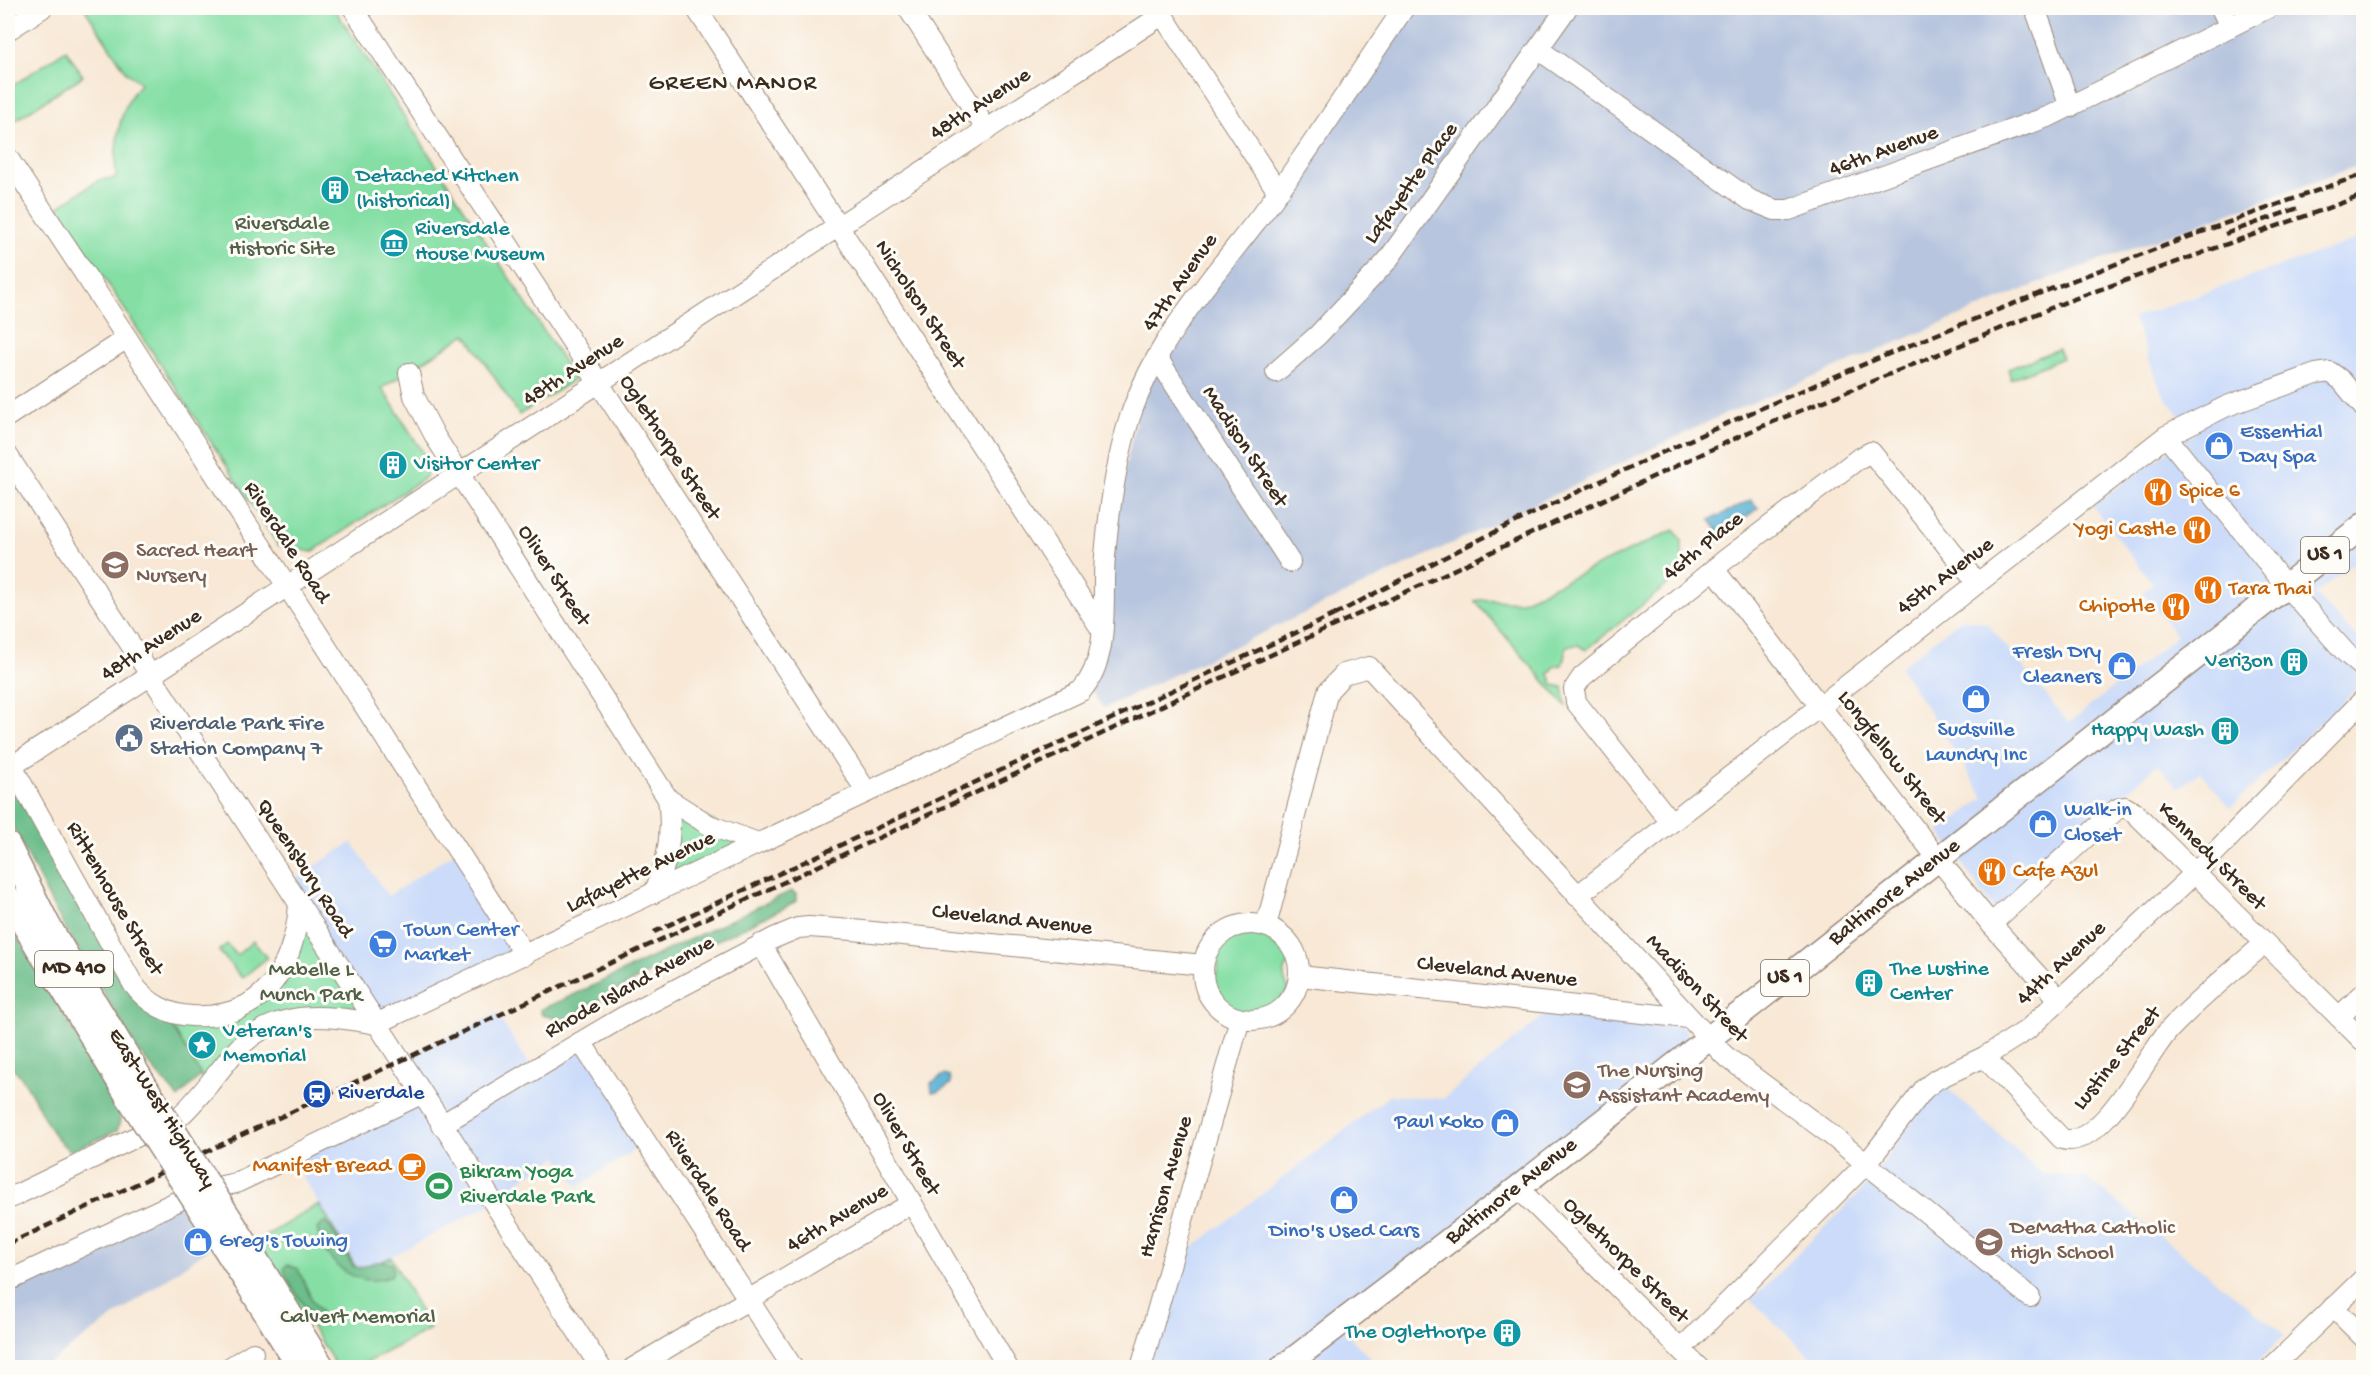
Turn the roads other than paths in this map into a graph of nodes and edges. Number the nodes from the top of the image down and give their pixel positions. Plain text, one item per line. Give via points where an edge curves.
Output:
1 (42, 8) edge
2 (354, 8) edge
3 (696, 8) edge
4 (908, 8) edge
5 (1404, 8) edge
6 (1567, 8) edge
7 (2035, 8) edge
8 (2221, 8) edge
9 (2268, 8) edge
10 (1160, 11) edge
11 (2230, 27) junction
12 (8, 30) edge
13 (1538, 49) junction
14 (2070, 107) junction
15 (987, 130) junction
16 (8, 158) edge
17 (1278, 192) junction
18 (839, 227) junction
19 (127, 338) junction
20 (1158, 359) junction
21 (1276, 372) dead end
22 (409, 373) dead end
23 (598, 384) junction
24 (2364, 408) edge
25 (8, 416) edge
26 (2166, 436) junction
27 (8, 456) edge
28 (459, 475) junction
29 (2364, 525) edge
30 (1290, 562) dead end
31 (1714, 569) junction
32 (1977, 583) junction
33 (2286, 586) junction
34 (286, 587) junction
35 (1101, 629) junction
36 (2364, 668) edge
37 (151, 675) junction
38 (2364, 699) edge
39 (1819, 705) junction
40 (10, 762) edge
41 (867, 792) junction
42 (668, 799) junction
43 (1670, 821) junction
44 (758, 843) junction
45 (8, 846) edge
46 (1938, 859) junction
47 (2194, 874) junction
48 (654, 893) junction
49 (1577, 896) junction
50 (8, 898) edge
51 (299, 905) junction
52 (1991, 924) junction
53 (1266, 927) junction
54 (853, 930) joint
55 (761, 944) junction
56 (2264, 944) junction
57 (525, 954) junction
58 (1203, 965) junction
59 (1300, 976) junction
60 (2364, 993) edge
61 (2059, 999) junction
62 (241, 1010) junction
63 (2339, 1017) junction
64 (1688, 1018) junction
65 (1240, 1019) junction
66 (376, 1024) junction
67 (256, 1034) junction
68 (1708, 1039) junction
69 (581, 1042) junction
70 (2364, 1042) edge
71 (1984, 1056) junction
72 (138, 1093) junction
73 (421, 1094) junction
74 (178, 1117) dead end
75 (441, 1125) junction
76 (138, 1136) dead end
77 (1867, 1163) junction
78 (222, 1186) dead end
79 (1518, 1188) junction
80 (8, 1198) edge
81 (178, 1201) dead end
82 (912, 1203) junction
83 (254, 1275) junction
84 (2364, 1278) edge
85 (8, 1281) edge
86 (2030, 1297) dead end
87 (748, 1299) junction
88 (2333, 1307) junction
89 (2364, 1338) edge
90 (1680, 1349) junction
91 (253, 1353) dead end
92 (229, 1368) edge
93 (300, 1368) edge
94 (323, 1368) edge
95 (601, 1368) edge
96 (633, 1368) edge
97 (793, 1368) edge
98 (1008, 1368) edge
99 (1141, 1368) edge
100 (1282, 1368) edge
101 (1698, 1368) edge
102 (2271, 1368) edge

1 - 12 street
2 - 23 street, Oglethorpe Street
3 - 18 street, Nicholson Street
4 - 15 street
5 - 17 street, 47th Avenue
6 - 13 street, Lafayette Place
7 - 14 street
8 - 11 street
9 - 11 street, 46th Avenue
10 - 15 street, 48th Avenue
10 - 17 street
11 - 14 street, 46th Avenue
13 - 14 street, 46th Avenue via 1750,200 1775,210 1802,207
13 - 21 street, Lafayette Place via 1387,261 1318,335
15 - 18 street, 48th Avenue
16 - 19 street, Riverdale Road
17 - 20 street, 47th Avenue via 1190,306
18 - 23 street, 48th Avenue
18 - 35 street, Nicholson Street
19 - 25 street
19 - 34 street, Riverdale Road
20 - 30 street, Madison Street
20 - 35 street, 47th Avenue via 1137,399 1122,446 1105,556
22 - 28 street, Oliver Street via 422,413
23 - 28 street, 48th Avenue
23 - 41 street, Oglethorpe Street
24 - 26 street, 45th Avenue via 2330,372 2228,406
26 - 32 street, 45th Avenue
26 - 33 street
27 - 37 street, Queensbury Road
28 - 34 street, 48th Avenue
28 - 42 street, Oliver Street
29 - 33 main road, Baltimore Avenue / US 1
31 - 32 street, 46th Place via 1871,452
31 - 39 street, Longfellow Street
31 - 43 street, 46th Place via 1582,677 1574,689 1576,702
32 - 39 street, 45th Avenue
33 - 36 street
33 - 46 main road, Baltimore Avenue / US 1
34 - 37 street, 48th Avenue
34 - 57 street, Riverdale Road
35 - 41 street, Lafayette Avenue via 1097,661 1081,691
37 - 40 street, 48th Avenue
37 - 51 street, Queensbury Road
38 - 47 street, 44th Avenue
39 - 43 street, 45th Avenue
39 - 46 street, Longfellow Street
40 - 62 street, Rittenhouse Street via 140,994 154,1005 187,1016
41 - 44 street, Lafayette Avenue
42 - 44 street, Oliver Street via 709,825
42 - 48 street, Oliver Street via 669,844 664,871
43 - 49 street, 45th Avenue
44 - 48 street, Lafayette Avenue
45 - 72 main road, East-West Highway / MD 410
46 - 52 street, Longfellow Street
46 - 68 main road, Baltimore Avenue / US 1
47 - 52 street, Kennedy Street via 2125,807 2117,809
47 - 56 street, Kennedy Street
47 - 61 street, 44th Avenue
48 - 57 street, Lafayette Avenue
49 - 53 street, Madison Street via 1369,667 1344,674 1328,691
49 - 64 street, Madison Street
50 - 72 main road, East-West Highway / MD 410
51 - 62 street via 297,929 280,970 261,996
51 - 66 street, Queensbury Road
52 - 61 street, Longfellow Street
53 - 58 street via 1248,924 1226,931 1210,947
53 - 59 street via 1292,946
54 - 55 street, Rhode Island Avenue via 798,928
54 - 58 street, Cleveland Avenue
55 - 69 street, Rhode Island Avenue
55 - 82 street, Oliver Street
56 - 63 street, Kennedy Street
56 - 71 street, Lustine Street via 2168,1032 2108,1115 2076,1140 2062,1139
57 - 66 street, Lafayette Avenue
58 - 65 street via 1208,995 1222,1011
59 - 64 street, Cleveland Avenue
59 - 65 street via 1291,1000 1278,1012 1265,1019
60 - 63 street
61 - 71 street, 44th Avenue via 2027,1030
62 - 67 street
63 - 70 street, Kennedy Street
64 - 68 street, Madison Street
65 - 99 street, Harrison Avenue
66 - 67 street via 318,1015 277,1022
66 - 73 street, Queensbury Road
67 - 74 street via 243,1043
68 - 77 street, Madison Street via 1739,1068
68 - 79 main road, Baltimore Avenue / US 1
69 - 75 street, Rhode Island Avenue
69 - 87 street, Riverdale Road
71 - 77 street, 44th Avenue via 1924,1089
72 - 83 main road, East-West Highway / MD 410, bridge
73 - 75 street, Queensbury Road
73 - 78 street via 236,1183
75 - 95 street, Queensbury Road
76 - 80 street
77 - 86 street, Madison Street
77 - 90 street, 44th Avenue
79 - 90 street, Oglethorpe Street
79 - 100 main road, Baltimore Avenue / US 1
81 - 85 street
82 - 87 street, 46th Avenue
82 - 98 street, Oliver Street
83 - 93 main road, East-West Highway / MD 410
83 - 94 main road, East-West Highway / MD 410
84 - 88 street
87 - 96 street, 46th Avenue
87 - 97 street, Riverdale Road
88 - 89 street
88 - 102 street
90 - 101 street, Oglethorpe Street
91 - 92 street

